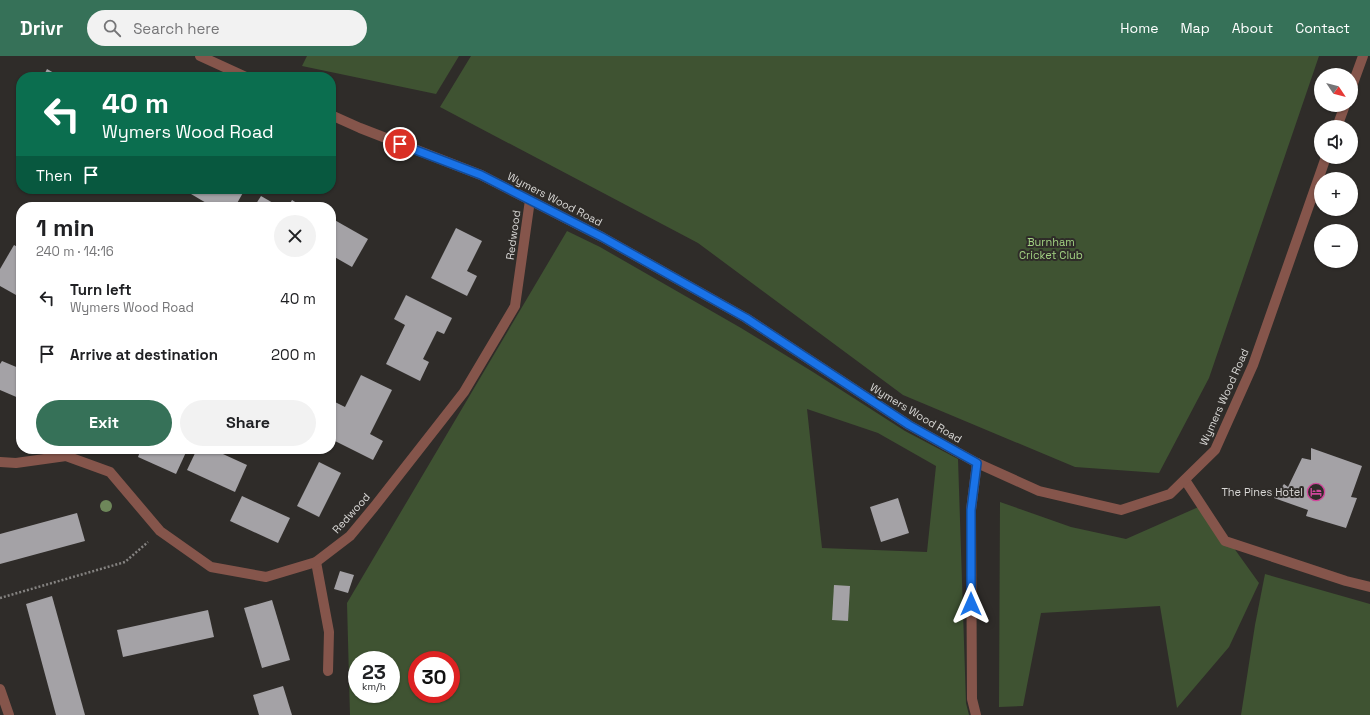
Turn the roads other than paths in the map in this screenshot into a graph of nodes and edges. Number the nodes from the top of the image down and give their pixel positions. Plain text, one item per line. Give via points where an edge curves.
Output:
1 (200, 56) edge
2 (1363, 56) edge
3 (1358, 70) edge
4 (235, 72) edge
5 (336, 117) edge
6 (1324, 164) edge
7 (530, 200) junction
8 (0, 462) edge
9 (977, 463) junction
10 (1185, 480) junction
11 (316, 562) junction
12 (1370, 587) edge
13 (328, 671) dead end
14 (0, 689) edge
15 (9, 715) edge
16 (976, 715) edge

1 - 4 street
2 - 3 street
5 - 7 street, Wymers Wood Road via 481,175
6 - 10 street, Wymers Wood Road via 1253,365 1215,450
7 - 9 street, Wymers Wood Road via 602,237 746,318 909,425
7 - 11 street, Redwood via 515,306 464,392 350,536
8 - 11 street, Redwood via 16,463 66,456 110,472 160,531 211,567 266,577
9 - 10 street, Wymers Wood Road via 1039,491 1121,510 1170,494
9 - 16 street via 971,510 972,699
10 - 12 street via 1225,541
11 - 13 street via 328,632
14 - 15 street

